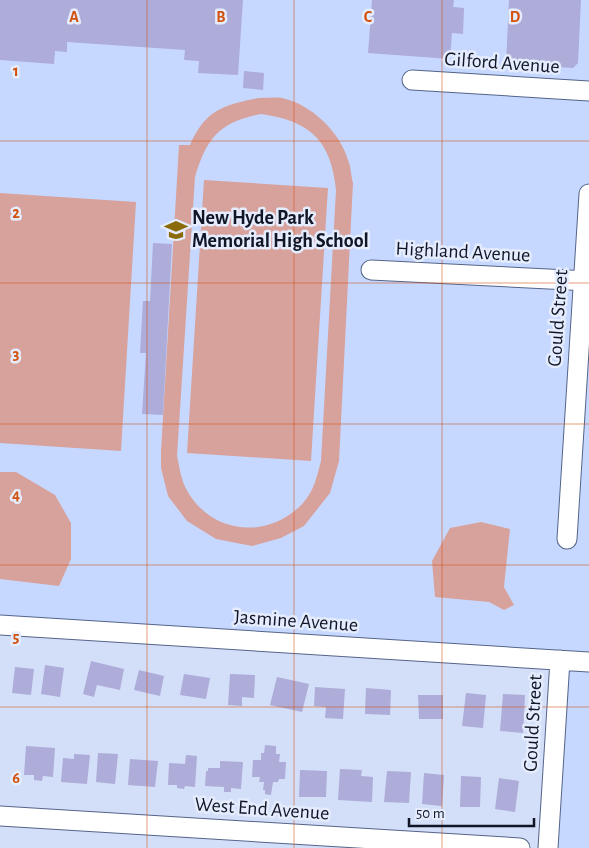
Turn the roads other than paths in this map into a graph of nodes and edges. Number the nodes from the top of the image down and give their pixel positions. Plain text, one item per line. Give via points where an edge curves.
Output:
1 (412, 80) dead end
2 (589, 91) edge
3 (589, 194) edge
4 (371, 270) dead end
5 (586, 281) edge
6 (567, 539) dead end
7 (0, 625) edge
8 (560, 660) junction
9 (589, 662) edge
10 (0, 816) edge
11 (520, 848) edge
12 (548, 848) edge

1 - 2 street, Gilford Avenue
3 - 5 street, Gould Street
4 - 5 street, Highland Avenue
5 - 6 street, Gould Street
7 - 8 street, Jasmine Avenue
8 - 9 street, Jasmine Avenue
8 - 12 street, Gould Street
10 - 11 street, West End Avenue

